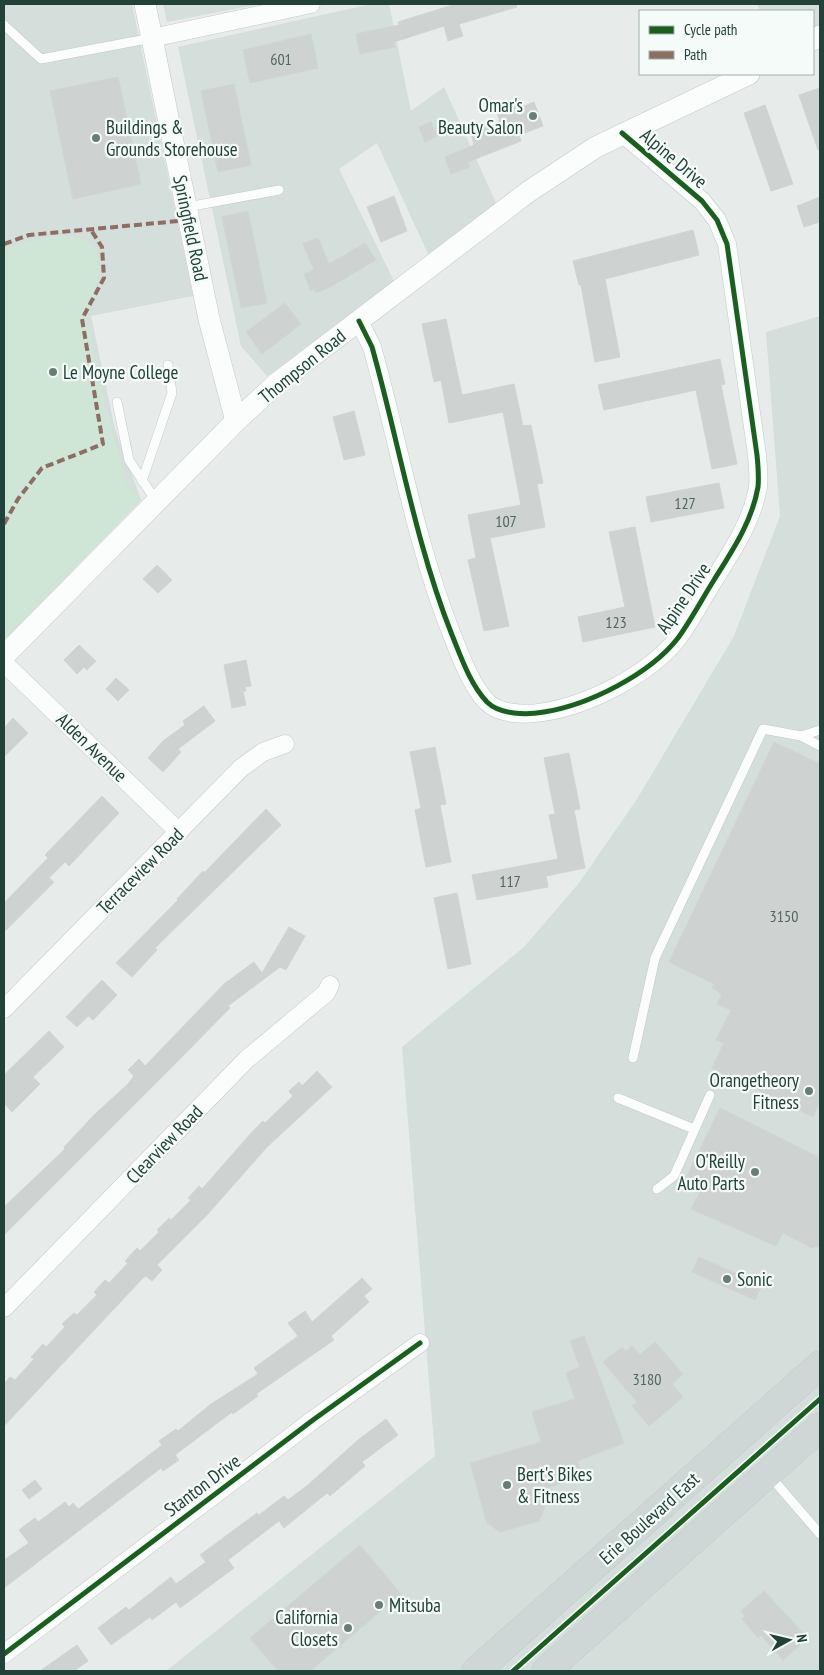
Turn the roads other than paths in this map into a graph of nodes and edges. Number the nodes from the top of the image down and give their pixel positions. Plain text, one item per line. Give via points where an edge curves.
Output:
1 (144, 4) edge
2 (311, 4) edge
3 (4, 25) edge
4 (152, 38) junction
5 (747, 75) edge
6 (622, 133) junction
7 (279, 190) dead end
8 (186, 208) junction
9 (359, 321) junction
10 (168, 365) dead end
11 (117, 402) dead end
12 (236, 421) junction
13 (142, 481) junction
14 (156, 501) junction
15 (4, 656) edge
16 (4, 663) edge
17 (820, 730) edge
18 (801, 736) junction
19 (285, 744) dead end
20 (820, 746) edge
21 (179, 832) junction
22 (330, 985) dead end
23 (4, 1010) edge
24 (634, 1058) dead end
25 (710, 1095) dead end
26 (618, 1098) dead end
27 (694, 1129) junction
28 (657, 1188) dead end
29 (4, 1308) edge
30 (420, 1343) dead end
31 (820, 1365) edge
32 (820, 1427) edge
33 (768, 1474) junction
34 (820, 1534) edge
35 (4, 1654) edge
36 (476, 1671) edge
37 (546, 1671) edge

1 - 4 street, Springfield Road
2 - 4 street
3 - 4 lane via 41,59
4 - 8 street, Springfield Road
5 - 6 street, Thompson Road
6 - 9 street, Thompson Road via 528,192
6 - 9 street, Alpine Drive via 702,201 717,220 727,244 758,455 758,486 738,542 678,638 633,676 602,693 558,710 533,714 502,710 486,701 463,663 427,566 372,347
7 - 8 lane
8 - 12 street, Springfield Road via 209,319
9 - 12 street, Thompson Road via 277,383
10 - 13 lane via 172,393
11 - 13 lane via 129,460
12 - 14 street, Thompson Road
13 - 14 lane
14 - 15 street, Thompson Road
16 - 21 street, Alden Avenue
17 - 18 lane
18 - 20 lane
18 - 24 lane via 763,729 656,958
19 - 21 street, Terraceview Road via 263,752 241,768
21 - 23 street, Terraceview Road
22 - 29 street, Clearview Road via 326,993 247,1059
25 - 27 lane
26 - 27 lane
27 - 28 lane via 674,1176
30 - 35 street, Stanton Drive
31 - 36 main road, Erie Boulevard East
32 - 33 main road
33 - 34 lane
33 - 37 main road

